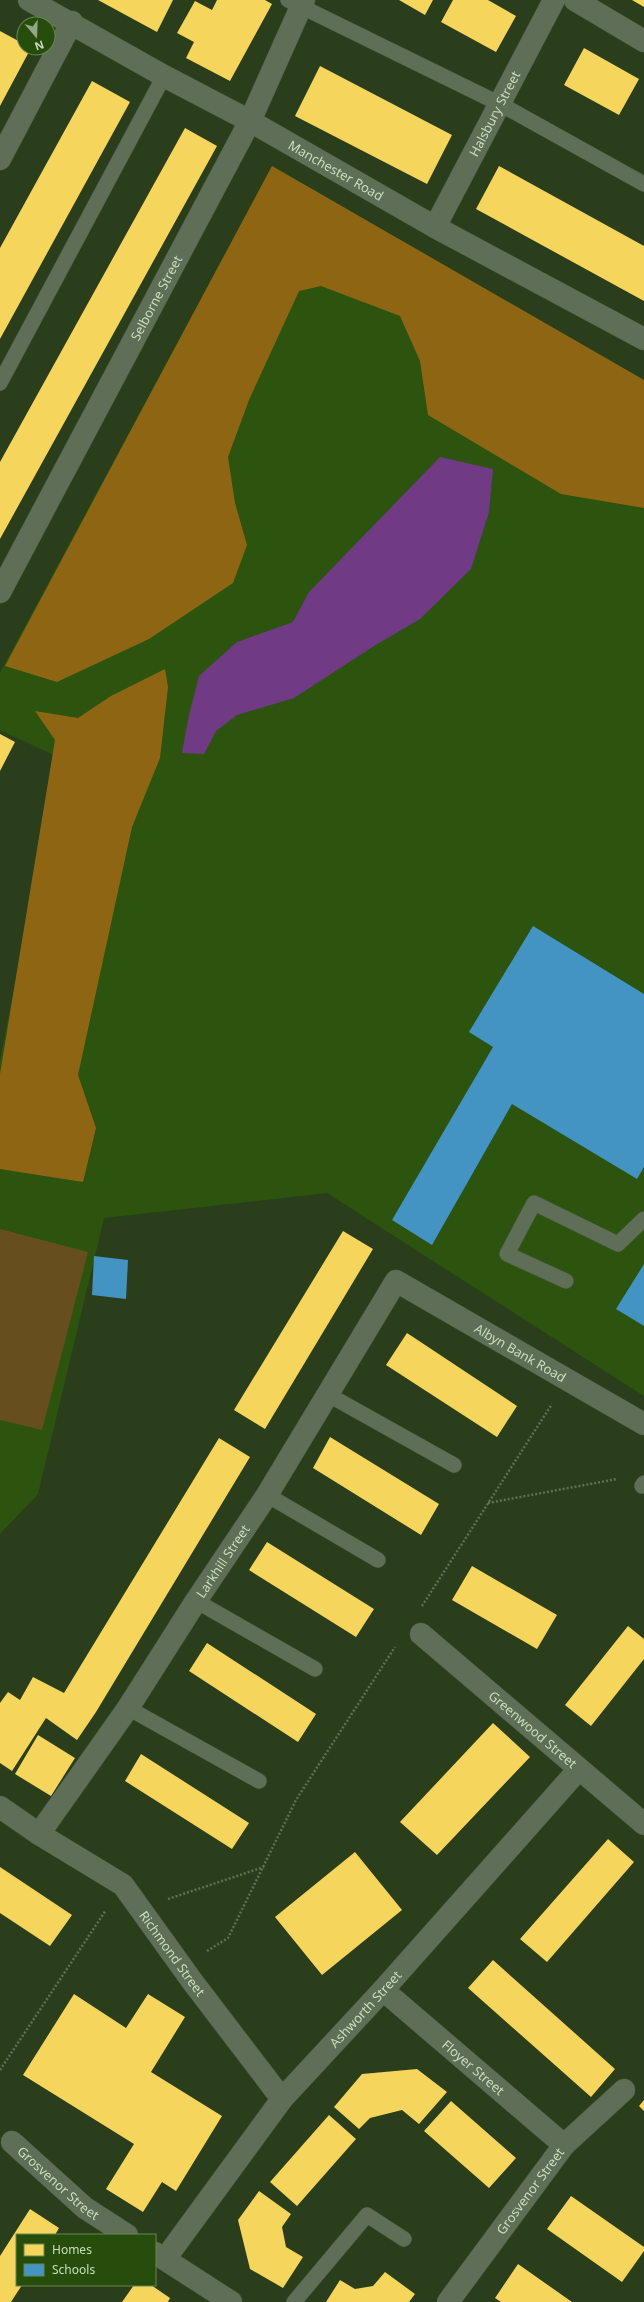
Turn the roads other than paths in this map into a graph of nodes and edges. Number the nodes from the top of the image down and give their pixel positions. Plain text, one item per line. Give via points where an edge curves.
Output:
1 (29, 0) edge
2 (554, 0) edge
3 (575, 0) edge
4 (297, 2) edge
5 (72, 22) junction
6 (644, 40) edge
7 (164, 76) junction
8 (500, 104) junction
9 (250, 121) junction
10 (0, 159) edge
11 (644, 184) edge
12 (435, 227) junction
13 (644, 339) edge
14 (0, 384) edge
15 (0, 592) edge
16 (644, 1219) edge
17 (396, 1281) joint
18 (566, 1281) dead end
19 (327, 1394) junction
20 (644, 1424) edge
21 (454, 1465) dead end
22 (267, 1495) junction
23 (378, 1560) dead end
24 (196, 1601) junction
25 (421, 1634) dead end
26 (315, 1669) dead end
27 (128, 1708) junction
28 (579, 1769) junction
29 (259, 1781) dead end
30 (0, 1807) edge
31 (644, 1824) edge
32 (39, 1834) junction
33 (383, 1990) junction
34 (624, 2090) dead end
35 (282, 2099) junction
36 (12, 2142) dead end
37 (564, 2145) junction
38 (125, 2234) edge
39 (404, 2239) dead end
40 (160, 2256) edge
41 (231, 2302) edge
42 (294, 2302) edge
43 (448, 2302) edge

1 - 5 street, Manchester Road
2 - 8 street, Halsbury Street
3 - 6 street
4 - 8 lane
4 - 9 street, Selborne Street
5 - 7 street, Manchester Road
5 - 10 street
7 - 9 street, Manchester Road
7 - 14 lane
8 - 11 lane
8 - 12 street, Halsbury Street
9 - 12 street, Manchester Road
9 - 15 street, Selborne Street
12 - 13 street, Manchester Road
16 - 18 lane via 618,1244 534,1203 507,1254
17 - 19 street, Larkhill Street
17 - 20 street, Albyn Bank Road
19 - 21 lane
19 - 22 street, Larkhill Street
22 - 23 lane
22 - 24 street, Larkhill Street
24 - 26 lane
24 - 27 street, Larkhill Street
25 - 28 street, Greenwood Street
27 - 29 lane
27 - 32 street, Larkhill Street
28 - 31 street, Greenwood Street
28 - 33 street, Ashworth Street
30 - 32 street, Richmond Street
32 - 35 street, Richmond Street via 123,1885
33 - 35 street, Ashworth Street
33 - 37 street, Floyer Street
34 - 37 street, Grosvenor Street
35 - 40 street, Ashworth Street
36 - 38 street, Grosvenor Street via 85,2208
37 - 43 street, Grosvenor Street
39 - 42 lane via 367,2215
40 - 41 street

